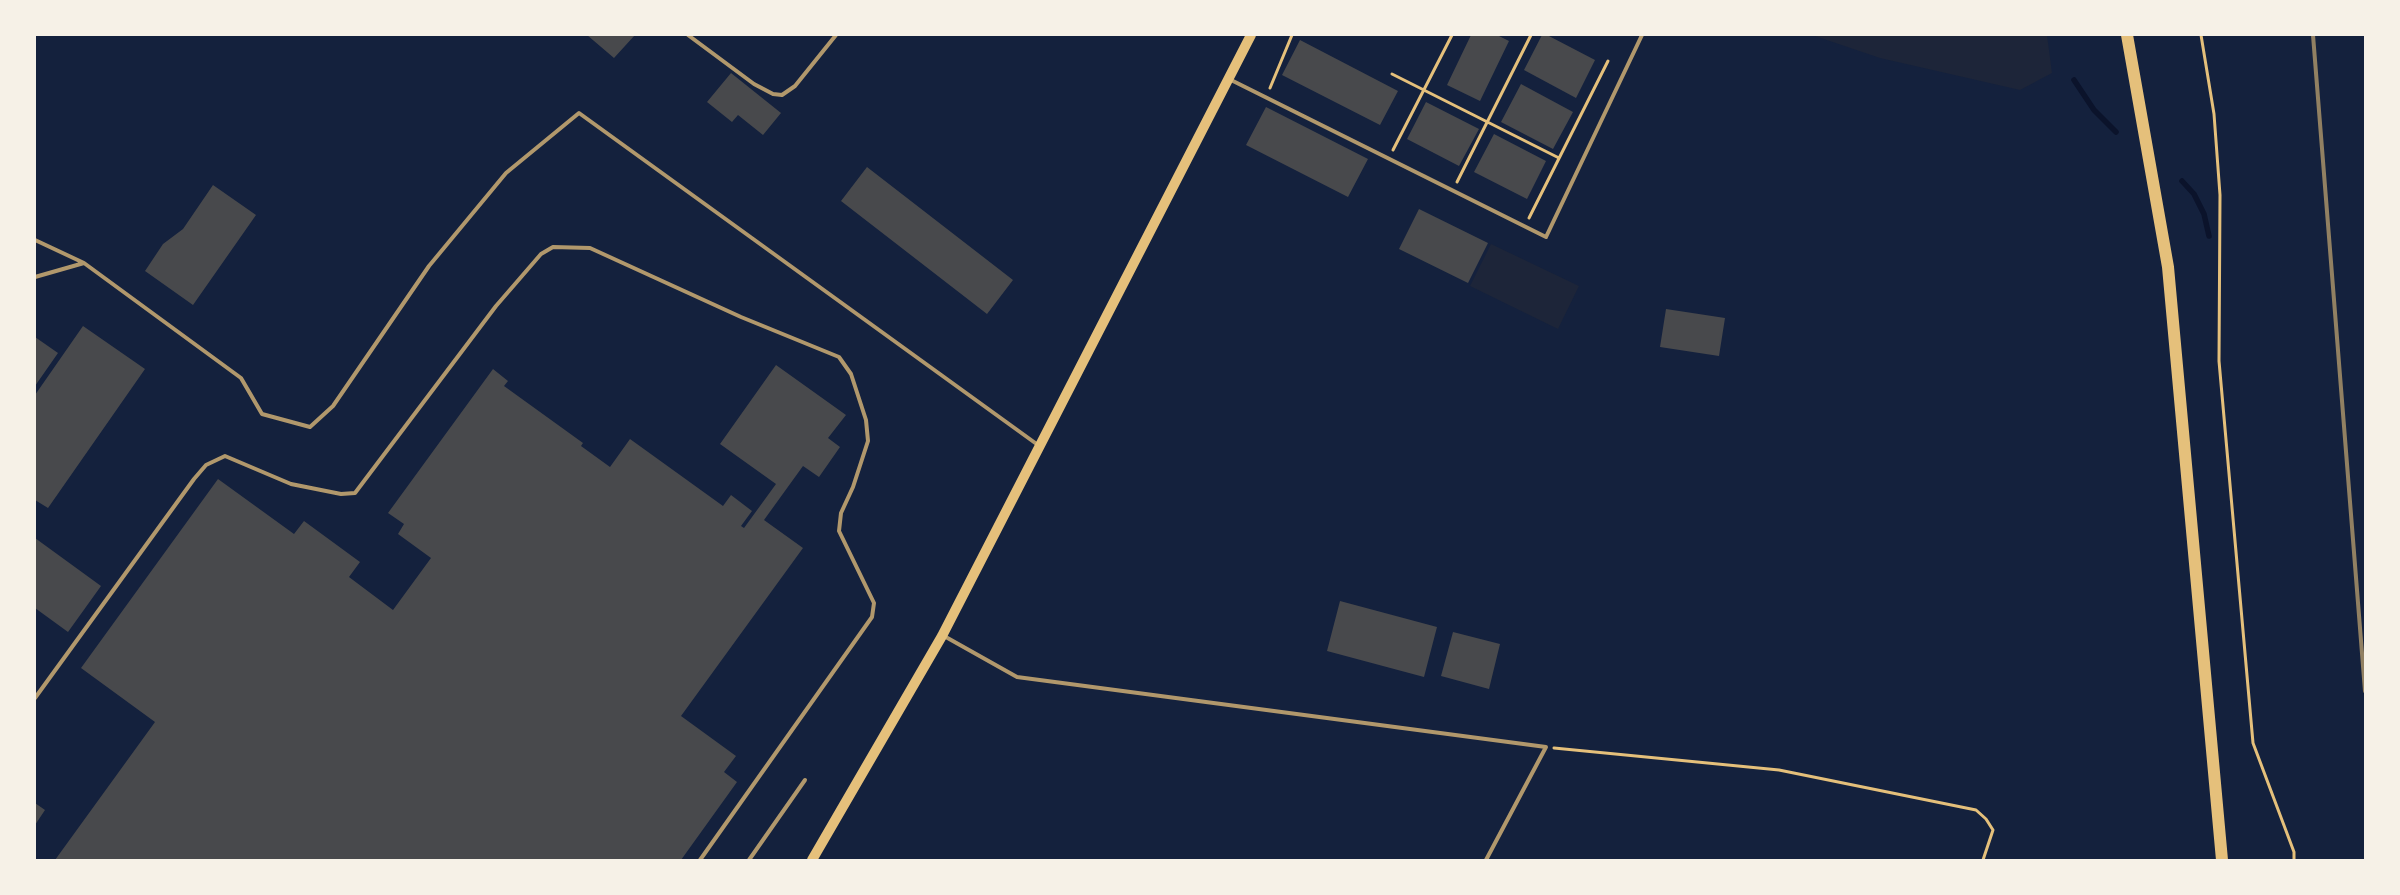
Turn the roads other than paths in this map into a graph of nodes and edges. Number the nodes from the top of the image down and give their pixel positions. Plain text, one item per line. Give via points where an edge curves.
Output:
1 (688, 35) edge
2 (836, 35) edge
3 (1251, 35) edge
4 (1642, 35) edge
5 (2127, 35) edge
6 (1229, 79) junction
7 (35, 240) edge
8 (84, 263) junction
9 (35, 277) edge
10 (1041, 446) junction
11 (942, 636) junction
12 (35, 698) edge
13 (805, 780) dead end
14 (700, 860) edge
15 (749, 860) edge
16 (812, 860) edge
17 (1486, 860) edge
18 (2222, 860) edge

1 - 2 lane via 754,84 782,95 795,86
3 - 6 main road
4 - 6 lane via 1546,237
5 - 18 main road via 2168,267
6 - 10 main road
7 - 8 lane
8 - 9 lane
8 - 10 lane via 241,378 262,414 310,427 333,406 429,266 506,173 579,113
10 - 11 main road
11 - 16 main road
11 - 17 lane via 1017,677 1546,747
12 - 14 lane via 206,465 225,456 291,484 342,494 355,493 496,306 541,254 553,247 590,248 741,317 839,357 851,374 866,420 868,441 841,513 839,531 874,603 872,617
13 - 15 lane

